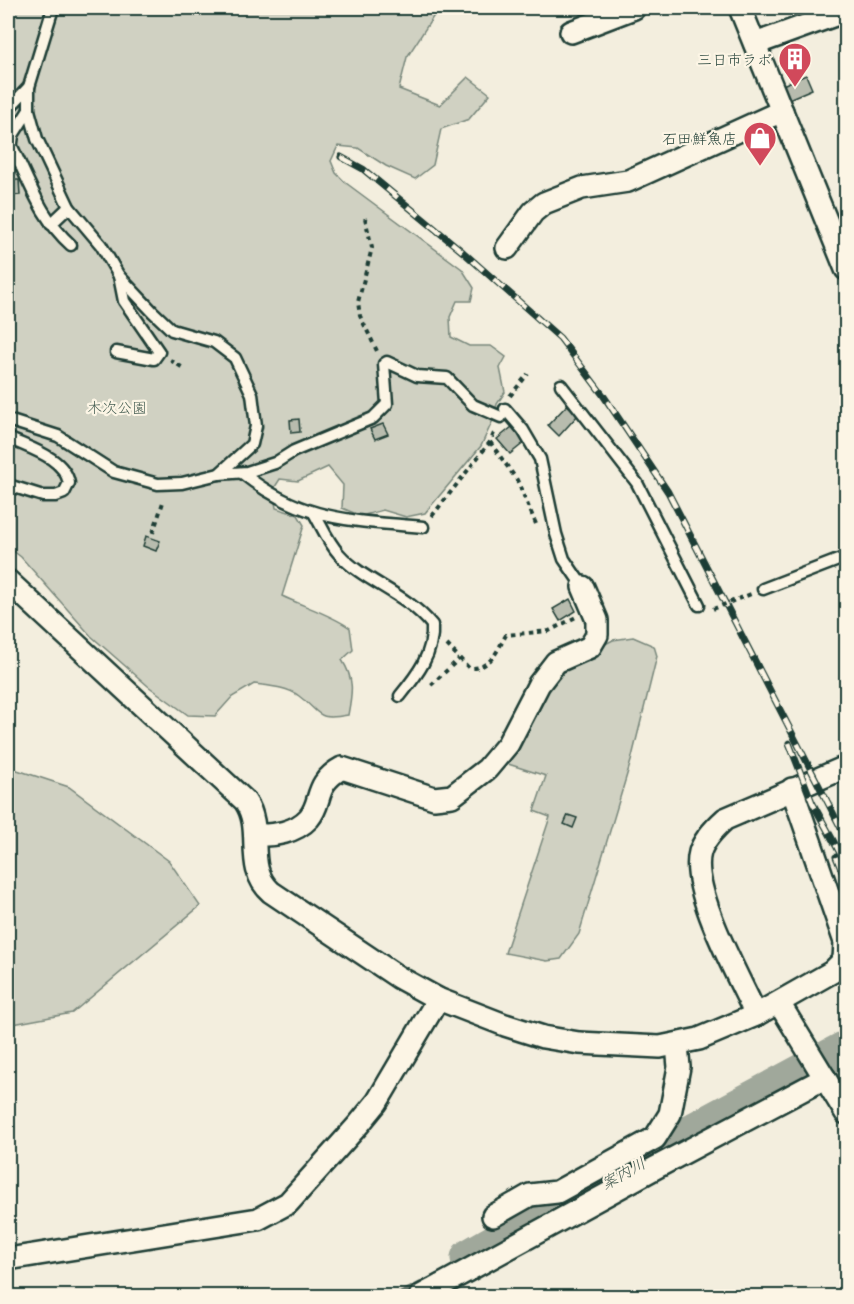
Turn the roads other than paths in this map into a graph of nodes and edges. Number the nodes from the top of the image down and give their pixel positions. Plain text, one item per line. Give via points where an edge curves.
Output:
1 (53, 8) edge
2 (634, 8) edge
3 (740, 8) edge
4 (846, 11) edge
5 (571, 32) dead end
6 (755, 44) junction
7 (29, 87) junction
8 (8, 110) edge
9 (29, 110) junction
10 (782, 111) junction
11 (11, 145) junction
12 (9, 165) edge
13 (69, 207) junction
14 (51, 224) junction
15 (71, 245) dead end
16 (507, 248) dead end
17 (846, 269) edge
18 (119, 276) junction
19 (116, 352) dead end
20 (561, 385) dead end
21 (8, 420) edge
22 (8, 438) edge
23 (242, 473) junction
24 (219, 474) junction
25 (8, 485) edge
26 (314, 513) junction
27 (423, 527) road end
28 (846, 557) edge
29 (8, 581) edge
30 (584, 587) joint
31 (763, 590) dead end
32 (699, 605) dead end
33 (400, 696) dead end
34 (846, 767) edge
35 (792, 789) junction
36 (256, 834) junction
37 (438, 999) junction
38 (779, 1004) junction
39 (756, 1015) junction
40 (677, 1045) junction
41 (824, 1077) junction
42 (846, 1113) edge
43 (650, 1157) junction
44 (493, 1216) dead end
45 (9, 1262) edge
46 (421, 1296) edge

1 - 7 lane
2 - 5 street
3 - 6 street
4 - 6 street
6 - 10 street
7 - 8 lane
7 - 9 lane
9 - 11 lane
9 - 13 lane via 40,146
10 - 16 street via 628,181 582,188 544,203
10 - 17 street
11 - 12 lane
11 - 14 lane via 43,215
13 - 14 lane
13 - 18 lane via 101,245
14 - 15 lane
18 - 19 lane via 124,301 159,352 154,359
18 - 24 lane via 172,330 214,342 235,358 252,394 256,426 252,444
20 - 32 lane via 637,483
21 - 24 lane via 58,436 114,472 148,482 169,484
22 - 25 lane via 51,459 63,469 69,483 64,493 50,497
23 - 24 lane
23 - 26 lane via 268,493
23 - 30 lane via 275,463 381,413 389,397 384,364 387,362 417,376 447,378 473,405 503,413 523,430 540,459 564,560
26 - 27 lane
26 - 33 lane via 340,555 403,597 432,625 424,665
28 - 31 lane
29 - 36 street via 245,801
30 - 36 street via 597,620 597,635 590,647 556,662 539,684 508,744 487,769 452,796 434,798 342,768 332,773 320,788 309,818 286,832
34 - 35 street
35 - 38 street via 846,942 846,953 832,972
35 - 39 street via 725,819 712,832 700,854 701,888
36 - 37 street via 255,867 263,885 298,912
37 - 40 street via 543,1037 611,1046
37 - 45 street via 377,1102 300,1192 275,1212 258,1220 52,1250
38 - 39 street
38 - 41 street
39 - 40 street
40 - 43 street via 679,1067 670,1114
41 - 42 street
41 - 43 street
43 - 44 street via 557,1192 530,1195
43 - 46 street

